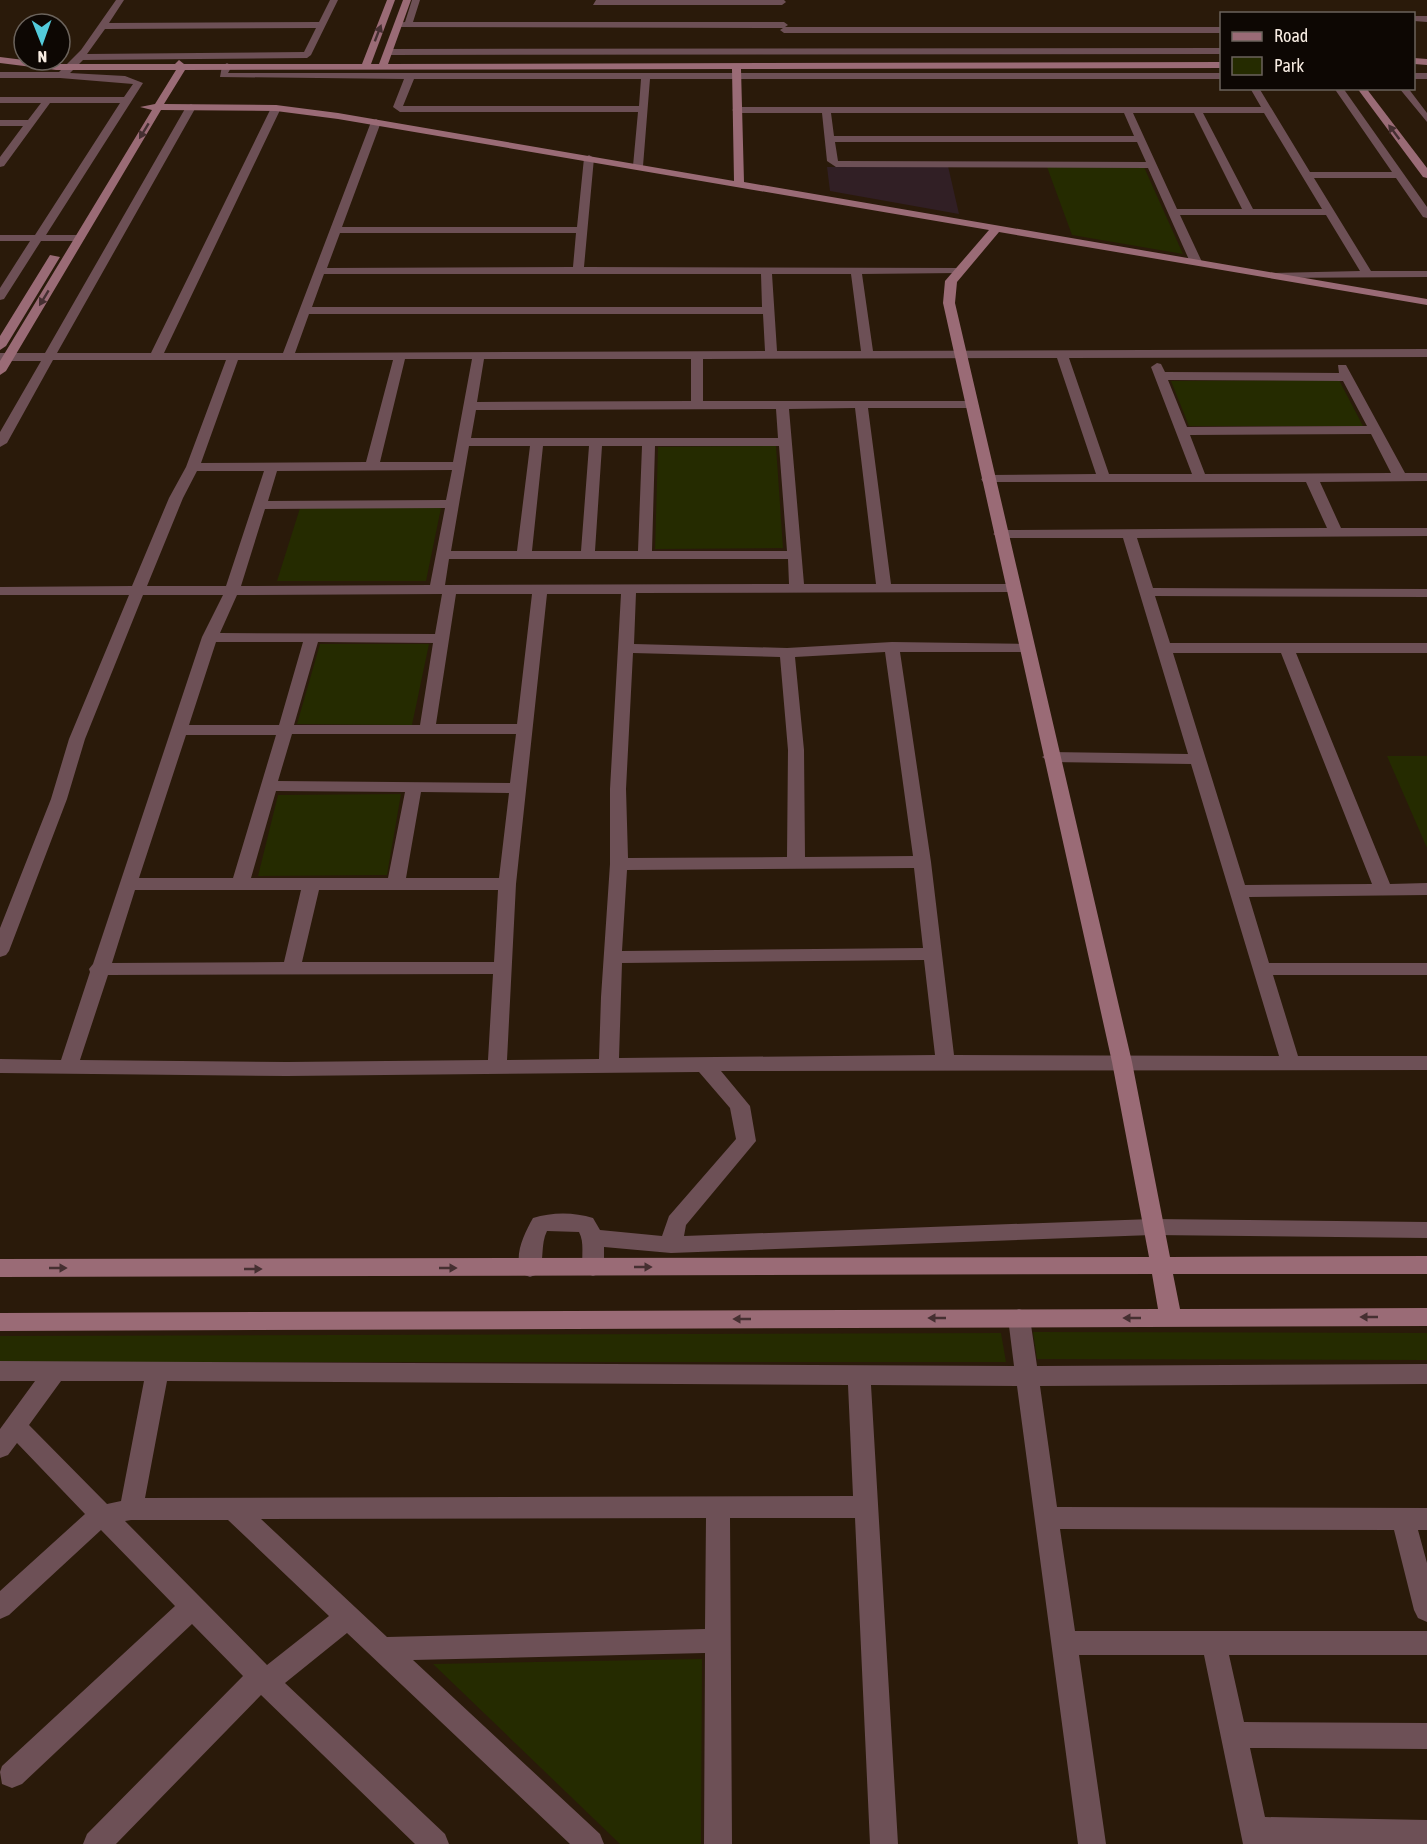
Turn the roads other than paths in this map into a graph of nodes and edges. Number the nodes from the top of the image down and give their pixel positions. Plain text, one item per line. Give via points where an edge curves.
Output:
1 (120, 0) edge
2 (334, 0) edge
3 (391, 0) edge
4 (407, 0) edge
5 (416, 0) edge
6 (596, 1) edge
7 (607, 1) edge
8 (782, 1) edge
9 (322, 25) junction
10 (403, 25) junction
11 (593, 25) junction
12 (604, 25) junction
13 (102, 26) junction
14 (784, 27) junction
15 (1053, 30) junction
16 (1220, 30) edge
17 (787, 51) junction
18 (1061, 51) junction
19 (1220, 51) edge
20 (388, 52) junction
21 (1220, 63) edge
22 (1220, 63) edge
23 (72, 64) edge
24 (367, 64) junction
25 (384, 64) junction
26 (787, 64) junction
27 (72, 65) edge
28 (72, 65) edge
29 (72, 65) edge
30 (736, 65) junction
31 (1187, 65) junction
32 (176, 66) junction
33 (226, 66) junction
34 (21, 72) edge
35 (0, 75) edge
36 (410, 76) junction
37 (646, 76) junction
38 (1192, 76) junction
39 (1220, 76) edge
40 (736, 77) junction
41 (1255, 90) edge
42 (1339, 90) edge
43 (1363, 90) edge
44 (1375, 90) edge
45 (1405, 90) edge
46 (0, 100) edge
47 (47, 100) junction
48 (129, 100) junction
49 (191, 106) junction
50 (145, 107) junction
51 (158, 107) junction
52 (276, 108) junction
53 (643, 109) junction
54 (737, 110) junction
55 (826, 110) junction
56 (1126, 110) junction
57 (1197, 110) junction
58 (1267, 110) junction
59 (1427, 119) edge
60 (376, 122) junction
61 (0, 123) edge
62 (30, 123) junction
63 (830, 139) junction
64 (1140, 139) junction
65 (120, 147) dead end
66 (590, 158) junction
67 (1427, 158) edge
68 (0, 164) edge
69 (1151, 165) junction
70 (638, 166) junction
71 (1306, 175) junction
72 (1399, 175) junction
73 (1427, 175) edge
74 (739, 184) junction
75 (1173, 212) junction
76 (1249, 212) junction
77 (1329, 212) junction
78 (1427, 215) edge
79 (997, 228) junction
80 (334, 230) junction
81 (582, 230) junction
82 (68, 233) junction
83 (0, 238) edge
84 (39, 238) junction
85 (80, 238) junction
86 (1196, 262) junction
87 (578, 270) junction
88 (766, 270) junction
89 (856, 270) junction
90 (958, 270) junction
91 (318, 271) junction
92 (1367, 274) junction
93 (1427, 274) edge
94 (1273, 276) junction
95 (6, 277) edge
96 (0, 297) edge
97 (1427, 302) edge
98 (769, 310) junction
99 (304, 311) junction
100 (0, 346) edge
101 (1334, 353) junction
102 (960, 354) junction
103 (1062, 354) junction
104 (1152, 354) junction
105 (697, 355) junction
106 (771, 355) junction
107 (868, 355) junction
108 (1426, 355) edge
109 (288, 356) junction
110 (400, 356) junction
111 (479, 356) junction
112 (4, 357) edge
113 (49, 357) junction
114 (155, 357) junction
115 (233, 357) junction
116 (0, 371) edge
117 (1160, 376) junction
118 (1347, 377) junction
119 (971, 404) junction
120 (697, 405) junction
121 (782, 405) junction
122 (861, 405) junction
123 (470, 406) junction
124 (1375, 430) junction
125 (1181, 431) junction
126 (464, 442) junction
127 (537, 442) junction
128 (596, 442) junction
129 (649, 442) junction
130 (785, 442) junction
131 (0, 443) edge
132 (193, 466) junction
133 (272, 466) junction
134 (372, 466) junction
135 (460, 466) junction
136 (1311, 477) junction
137 (1400, 477) junction
138 (1427, 477) edge
139 (1104, 478) junction
140 (1200, 478) junction
141 (988, 479) junction
142 (453, 504) junction
143 (259, 505) junction
144 (1336, 532) junction
145 (1427, 532) edge
146 (1000, 534) junction
147 (1130, 534) junction
148 (444, 555) junction
149 (524, 555) junction
150 (588, 555) junction
151 (645, 555) junction
152 (794, 555) junction
153 (444, 588) junction
154 (540, 588) junction
155 (629, 588) junction
156 (797, 588) junction
157 (884, 588) junction
158 (1012, 588) junction
159 (232, 590) junction
160 (0, 591) edge
161 (140, 592) junction
162 (1147, 592) junction
163 (1427, 593) edge
164 (210, 637) junction
165 (312, 638) junction
166 (440, 639) junction
167 (1026, 646) junction
168 (892, 647) junction
169 (626, 648) junction
170 (1164, 648) junction
171 (1287, 648) junction
172 (1427, 648) edge
173 (787, 653) junction
174 (285, 729) junction
175 (427, 729) junction
176 (524, 729) junction
177 (181, 730) junction
178 (1050, 757) junction
179 (1198, 759) junction
180 (269, 786) junction
181 (414, 787) junction
182 (518, 788) junction
183 (796, 861) junction
184 (922, 862) junction
185 (619, 864) junction
186 (127, 884) junction
187 (396, 884) junction
188 (507, 884) junction
189 (240, 885) junction
190 (311, 885) junction
191 (1383, 889) junction
192 (1427, 889) edge
193 (1238, 891) junction
194 (0, 951) edge
195 (932, 954) junction
196 (614, 957) junction
197 (292, 967) junction
198 (502, 968) junction
199 (98, 969) junction
200 (1262, 969) junction
201 (1427, 969) edge
202 (945, 1062) junction
203 (1122, 1062) junction
204 (1291, 1063) junction
205 (1427, 1063) edge
206 (609, 1065) junction
207 (0, 1066) edge
208 (705, 1066) junction
209 (68, 1067) junction
210 (497, 1068) junction
211 (1152, 1227) junction
212 (1427, 1230) edge
213 (592, 1238) junction
214 (671, 1245) junction
215 (1427, 1265) edge
216 (1160, 1266) junction
217 (593, 1267) junction
218 (0, 1268) edge
219 (530, 1268) junction
220 (1427, 1317) edge
221 (1019, 1318) junction
222 (1171, 1318) junction
223 (0, 1322) edge
224 (0, 1371) edge
225 (54, 1372) junction
226 (157, 1372) junction
227 (1427, 1374) edge
228 (859, 1375) junction
229 (1027, 1376) junction
230 (16, 1428) junction
231 (0, 1448) edge
232 (718, 1507) junction
233 (866, 1507) junction
234 (232, 1508) junction
235 (130, 1509) junction
236 (100, 1516) junction
237 (1047, 1518) junction
238 (1415, 1519) edge
239 (0, 1606) edge
240 (192, 1608) junction
241 (1427, 1610) edge
242 (348, 1616) junction
243 (718, 1641) junction
244 (1064, 1643) junction
245 (1214, 1643) junction
246 (1427, 1643) edge
247 (383, 1649) junction
248 (263, 1679) junction
249 (1233, 1734) junction
250 (1427, 1737) edge
251 (12, 1775) dead end
252 (1427, 1834) edge
253 (1255, 1837) edge
254 (1366, 1838) edge
255 (97, 1844) edge
256 (435, 1844) edge
257 (590, 1844) edge
258 (718, 1844) edge
259 (884, 1844) edge
260 (1092, 1844) edge

1 - 13 street
2 - 9 street
24 -> 3 street
4 - 10 street
5 - 10 street
6 - 7 street
6 - 11 street
7 - 8 street
7 - 12 street
8 - 14 street
9 - 13 street
9 - 27 street via 309,53 303,55
10 - 11 street
10 - 20 street
11 - 12 street
12 - 14 street
13 - 23 street
14 - 15 street
14 - 17 street
15 - 16 street
15 - 18 street
17 - 18 street
17 - 20 street
17 - 26 street
18 - 19 street
20 - 25 street
21 - 26 street
22 - 31 street
24 - 25 street
24 - 32 street
24 - 33 street
25 - 26 street
25 - 30 street
26 - 30 street
26 - 31 street
28 - 32 street
29 - 48 street via 138,83
30 - 40 street
31 - 38 street
32 - 33 street
32 - 50 street
32 - 51 street
33 - 36 street via 223,75 228,76
34 - 35 street
36 - 37 street
36 - 53 street via 400,109
37 - 40 street
37 - 53 street
38 - 39 street
38 - 40 street
40 - 54 street
41 - 58 street
42 - 72 street
73 -> 43 street
44 - 67 street
45 - 59 street
46 - 47 street
47 - 48 street
47 - 62 street
48 - 84 street
49 - 51 street
49 - 52 street
49 - 113 street
50 - 51 street
50 - 65 street
51 -> 85 street
52 - 60 street
52 - 114 street
53 - 70 street
54 - 55 street
54 - 74 street
55 - 56 street
55 - 63 street
56 - 57 street
56 - 64 street
57 - 58 street
57 - 76 street
58 - 71 street
60 - 66 street
60 - 80 street
61 - 62 street
62 - 68 street
63 - 64 street
63 - 69 street via 832,161 844,165
64 - 69 street
66 - 70 street
66 - 81 street
69 - 75 street
70 - 74 street
71 - 72 street
71 - 77 street
72 - 78 street
74 - 79 street
75 - 76 street
75 - 86 street
76 - 77 street
77 - 92 street
79 - 86 street
79 - 90 street
80 - 81 street
80 - 91 street
81 - 87 street
82 - 84 street
82 - 85 street
82 - 100 street
83 - 84 street
84 - 95 street
85 -> 112 street
86 - 94 street
87 - 88 street
87 - 91 street
88 - 89 street
88 - 98 street
89 - 90 street
89 - 107 street
90 - 102 street via 948,291
91 - 99 street
92 - 93 street
92 - 94 street
94 - 97 street
95 - 96 street
98 - 99 street
98 - 106 street
99 - 109 street
101 - 104 street
101 - 108 street
101 - 118 street
102 - 103 street
102 - 107 street
102 - 119 street
103 - 104 street
103 - 139 street
104 - 117 street
105 - 106 street
105 - 111 street
105 - 120 street
106 - 107 street
109 - 110 street
109 - 115 street
110 - 111 street
110 - 134 street
111 - 123 street
112 - 113 street
112 - 116 street
113 - 114 street
113 - 131 street
114 - 115 street
115 - 132 street
117 - 118 street
117 - 125 street
118 - 124 street
119 - 122 street
119 - 141 street
120 - 121 street
120 - 123 street
121 - 122 street
121 - 130 street
122 - 157 street
123 - 126 street
124 - 125 street
124 - 137 street
125 - 140 street
126 - 127 street
126 - 135 street
127 - 128 street
127 - 149 street
128 - 129 street
128 - 150 street
129 - 130 street
129 - 151 street
130 - 152 street
132 - 133 street
132 - 161 street via 176,498
133 - 134 street
133 - 143 street
134 - 135 street
135 - 142 street
136 - 137 street
136 - 140 street
136 - 144 street
137 - 138 street
139 - 140 street
139 - 141 street
141 - 146 street
142 - 143 street
142 - 148 street
143 - 159 street
144 - 145 street
144 - 147 street
146 - 147 street
146 - 158 street
147 - 162 street
148 - 149 street
148 - 153 street
149 - 150 street
150 - 151 street
151 - 152 street
152 - 156 street
153 - 154 street
153 - 159 street
153 - 166 street
154 - 155 street
154 - 176 street
155 - 156 street
155 - 169 street
156 - 157 street
157 - 158 street
158 - 167 street
159 - 161 street
159 - 164 street
160 - 161 street
161 - 194 street via 77,739
162 - 163 street
162 - 170 street
164 - 165 street
164 - 177 street
165 - 166 street
165 - 174 street
166 - 175 street
167 - 168 street
167 - 178 street
168 - 173 street
168 - 184 street
169 - 173 street
169 - 185 street via 618,789
170 - 171 street
170 - 179 street
171 - 172 street
171 - 191 street
173 - 183 street via 796,750
174 - 175 street
174 - 177 street
174 - 180 street
175 - 176 street
176 - 182 street
177 - 186 street
178 - 179 street
178 - 203 street
179 - 193 street
180 - 181 street
180 - 189 street
181 - 182 street
181 - 187 street
182 - 188 street
183 - 184 street
183 - 185 street
184 - 195 street
185 - 196 street
186 - 189 street
186 - 199 street
187 - 188 street
187 - 190 street
188 - 198 street
189 - 190 street
190 - 197 street
191 - 192 street
191 - 193 street
193 - 200 street
195 - 196 street
195 - 202 street
196 - 206 street
197 - 198 street
197 - 199 street
198 - 210 street
199 - 209 street
200 - 201 street
200 - 204 street
202 - 203 street
202 - 208 street
203 - 204 street
203 - 211 street
204 - 205 street
206 - 208 street
206 - 210 street
207 - 209 street
208 - 214 street via 740,1106 746,1142 676,1222
209 - 210 street
211 - 212 street
211 - 214 street
211 - 216 street
213 - 214 street
213 - 217 street
213 - 219 street via 586,1224 540,1224 532,1239
215 - 216 street
217 -> 216 street
216 - 222 street
217 - 219 street
218 -> 219 street
220 -> 222 street
222 -> 221 street
221 -> 223 street
221 - 229 street
224 - 225 street
225 - 226 street
225 - 230 street
226 - 228 street
226 - 235 street
227 - 229 street
228 - 229 street
228 - 233 street
229 - 237 street
230 - 231 street
230 - 236 street
232 - 233 street
232 - 234 street
232 - 243 street
233 - 259 street
234 - 235 street
234 - 242 street
235 - 236 street
236 - 239 street
236 - 240 street
237 - 238 street
237 - 244 street
238 - 241 street
240 - 248 street
240 - 251 street
242 - 247 street
242 - 248 street
243 - 247 street
243 - 258 street
244 - 245 street
244 - 260 street
245 - 246 street
245 - 249 street
247 - 257 street
248 - 255 street
248 - 256 street
249 - 250 street
249 - 253 street
252 - 254 street
253 - 254 street

